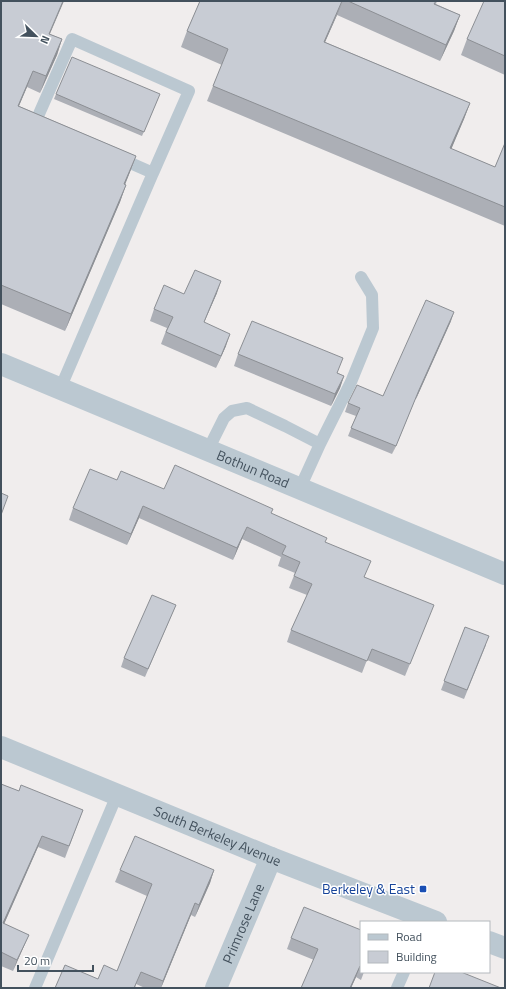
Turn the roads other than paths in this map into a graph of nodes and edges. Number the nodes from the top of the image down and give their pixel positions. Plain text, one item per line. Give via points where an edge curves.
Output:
1 (49, 129) edge
2 (112, 155) edge
3 (153, 173) junction
4 (361, 277) dead end
5 (1, 364) edge
6 (60, 389) junction
7 (320, 444) junction
8 (208, 450) junction
9 (300, 488) junction
10 (505, 574) edge
11 (1, 747) edge
12 (118, 795) junction
13 (271, 858) junction
14 (429, 921) edge
15 (490, 942) edge
16 (505, 948) edge
17 (404, 973) edge
18 (35, 988) edge
19 (216, 988) edge
20 (397, 988) edge

1 - 3 lane via 35,123 72,39 190,91
2 - 3 lane
3 - 6 lane
4 - 7 lane via 372,295 373,328 351,382
5 - 6 street, Bothun Road
6 - 8 street, Bothun Road
7 - 8 lane via 247,408 232,411 224,418
7 - 9 lane
8 - 9 street, Bothun Road
9 - 10 street, Bothun Road
11 - 12 street, South Berkeley Avenue
12 - 13 street, South Berkeley Avenue
12 - 18 lane
13 - 14 street, South Berkeley Avenue
13 - 19 street, Primrose Lane
15 - 16 street
17 - 20 lane

